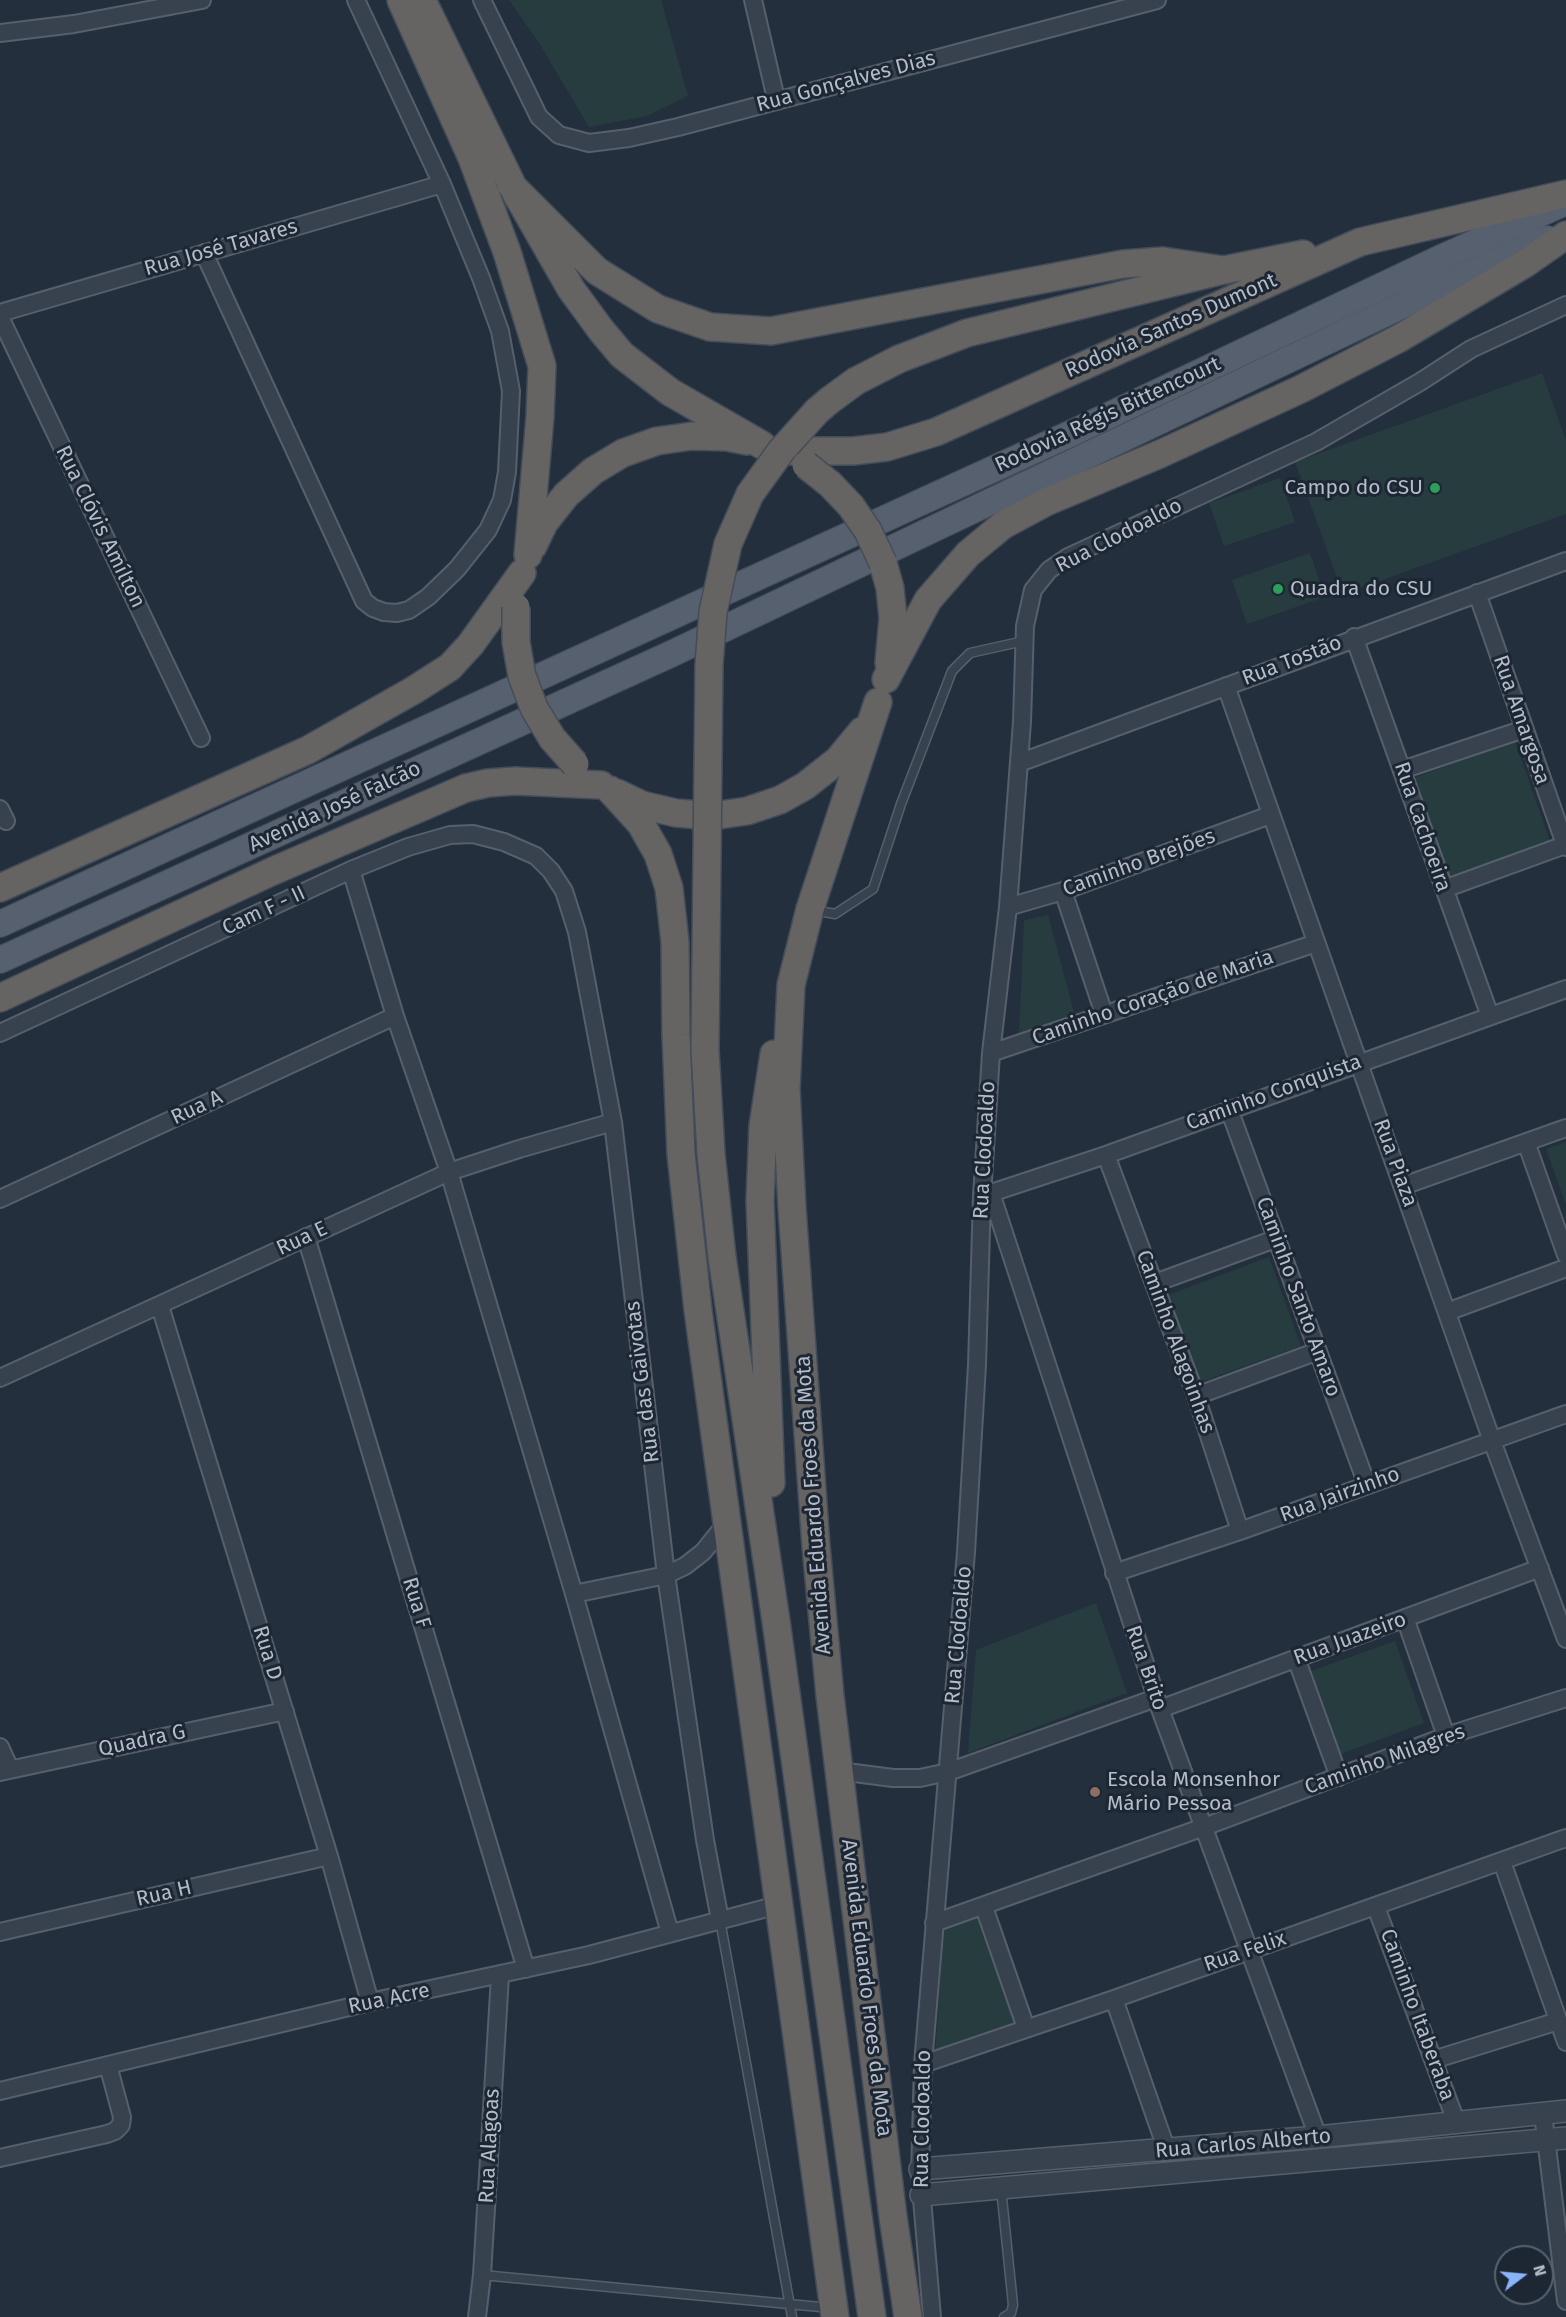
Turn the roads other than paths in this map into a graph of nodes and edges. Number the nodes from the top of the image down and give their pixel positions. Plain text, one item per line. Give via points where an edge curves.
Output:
1 (202, 0) edge
2 (356, 0) edge
3 (401, 0) edge
4 (422, 0) edge
5 (482, 0) edge
6 (753, 0) edge
7 (1157, 0) edge
8 (0, 33) edge
9 (776, 99) junction
10 (442, 184) junction
11 (511, 185) junction
12 (1566, 194) edge
13 (1566, 202) edge
14 (1566, 233) edge
15 (1360, 242) junction
16 (204, 253) junction
17 (1224, 270) junction
18 (1566, 305) edge
19 (0, 315) edge
20 (770, 448) junction
21 (1566, 561) edge
22 (525, 564) junction
23 (1477, 593) junction
24 (650, 626) joint
25 (1354, 637) junction
26 (1024, 642) junction
27 (671, 654) joint
28 (1226, 687) junction
29 (882, 691) junction
30 (1524, 729) junction
31 (201, 738) dead end
32 (1019, 763) junction
33 (1402, 770) junction
34 (606, 787) junction
35 (1270, 815) junction
36 (1566, 846) edge
37 (536, 856) joint
38 (351, 870) junction
39 (0, 888) edge
40 (1444, 889) junction
41 (1063, 891) junction
42 (1008, 907) junction
43 (810, 909) junction
44 (0, 924) edge
45 (1316, 943) junction
46 (0, 960) edge
47 (791, 985) junction
48 (1566, 988) edge
49 (0, 998) edge
50 (1104, 1014) junction
51 (395, 1016) junction
52 (1490, 1016) junction
53 (0, 1033) edge
54 (992, 1053) junction
55 (1359, 1063) junction
56 (1229, 1109) junction
57 (613, 1122) junction
58 (1566, 1128) edge
59 (1526, 1142) junction
60 (1106, 1155) junction
61 (448, 1172) junction
62 (1403, 1186) junction
63 (986, 1195) junction
64 (0, 1199) edge
65 (306, 1237) junction
66 (1275, 1239) junction
67 (1566, 1255) edge
68 (1566, 1268) edge
69 (1155, 1282) junction
70 (160, 1306) junction
71 (1447, 1312) junction
72 (1318, 1351) junction
73 (0, 1378) edge
74 (1196, 1396) junction
75 (1566, 1414) edge
76 (1492, 1441) junction
77 (1367, 1485) junction
78 (728, 1521) junction
79 (1240, 1531) junction
80 (1540, 1568) junction
81 (1114, 1574) junction
82 (666, 1575) junction
83 (574, 1594) junction
84 (1405, 1618) junction
85 (777, 1628) junction
86 (1566, 1639) edge
87 (1296, 1658) junction
88 (1566, 1698) edge
89 (1158, 1703) junction
90 (285, 1711) junction
91 (1446, 1736) junction
92 (0, 1747) edge
93 (5, 1770) edge
94 (839, 1771) junction
95 (948, 1772) junction
96 (1340, 1777) junction
97 (1204, 1827) junction
98 (1566, 1838) edge
99 (329, 1856) junction
100 (1502, 1862) junction
101 (778, 1905) junction
102 (984, 1907) junction
103 (1376, 1907) junction
104 (720, 1920) junction
105 (934, 1923) junction
106 (0, 1932) edge
107 (670, 1933) junction
108 (1248, 1950) junction
109 (526, 1969) junction
110 (500, 1976) junction
111 (1114, 1999) junction
112 (370, 2002) junction
113 (1558, 2020) junction
114 (1026, 2028) junction
115 (1566, 2042) edge
116 (1433, 2060) junction
117 (923, 2064) junction
118 (108, 2065) junction
119 (0, 2091) edge
120 (1566, 2111) edge
121 (1543, 2114) junction
122 (1457, 2124) junction
123 (1318, 2137) junction
124 (1556, 2139) edge
125 (1167, 2151) junction
126 (0, 2158) edge
127 (920, 2169) junction
128 (1001, 2188) junction
129 (921, 2195) junction
130 (482, 2275) junction
131 (1566, 2301) edge
132 (791, 2302) junction
133 (835, 2313) edge
134 (477, 2317) edge
135 (792, 2317) edge
136 (872, 2317) edge
137 (908, 2317) edge
138 (932, 2317) edge
139 (1004, 2317) edge

1 - 8 street via 74,24
2 - 10 street
3 - 22 highway, Avenida Eduardo Froes da Mota via 472,158 507,252 542,366
4 - 11 highway, Avenida Eduardo Froes da Mota
5 - 9 street, Rua Gonçalves Dias via 540,117 559,135 589,143 629,138
6 - 9 street
7 - 9 street, Rua Gonçalves Dias
10 - 16 street, Rua José Tavares
10 - 16 street via 500,331 511,391 507,472 502,500 488,530 458,569 409,610 384,612 364,601
11 - 17 highway via 597,271 657,309 710,327 771,331 1124,264 1163,261
11 - 20 highway, Avenida Eduardo Froes da Mota via 571,289 621,355 670,392
12 - 15 highway, Rodovia Santos Dumont
13 - 24 main road, Rodovia Régis Bittencourt
14 - 27 main road, Rodovia Régis Bittencourt via 1440,287
14 - 29 highway via 1526,263 1398,339 1301,389 1046,502 1003,525 968,554 928,600
15 - 17 highway
15 - 20 highway, Rodovia Santos Dumont via 936,432 875,449
16 - 19 street, Rua José Tavares
17 - 85 highway, bridge via 967,333 899,359 856,381 817,411 781,451 750,494 728,544 713,612 709,665 705,1050 722,1257
18 - 26 street, Rua Clodoaldo via 1471,349 1316,442 1068,557 1049,570 1033,590
19 - 31 street, Rua Clóvis Amílton
20 - 22 highway, Avenida Eduardo Froes da Mota via 728,437 692,436 657,441 623,453 593,471 566,495 544,523
20 - 29 highway, Avenida Eduardo Froes da Mota, bridge via 806,465 830,484 868,531 883,563 893,618 892,649
21 - 23 street, Rua Tostão
22 - 34 highway, Avenida Eduardo Froes da Mota, bridge via 516,607 516,642 526,686 552,738 574,764
22 - 39 highway via 471,644 450,667 414,690 308,750
23 - 25 street, Rua Tostão
23 - 30 street, Rua Amargosa
24 - 44 main road, Avenida José Falcão
25 - 28 street, Rua Tostão
25 - 33 street, Rua Cachoeira
26 - 32 street, Rua Clodoaldo
26 - 43 lane via 970,653 952,671 873,890 835,914
27 - 46 main road, Avenida José Falcão
28 - 32 street, Rua Tostão
28 - 35 street, Rua Piaza
29 - 34 highway, Avenida Eduardo Froes da Mota via 861,733 838,760 780,800 747,811 712,816 642,805
29 - 43 highway, Avenida Eduardo Froes da Mota
30 - 33 street
30 - 36 street, Rua Amargosa
32 - 42 street, Rua Clodoaldo
33 - 40 street, Rua Cachoeira
34 - 49 highway via 515,781 466,788 273,871
34 - 78 highway, Avenida Eduardo Froes da Mota via 641,824 658,854 669,888 675,942 681,1154
35 - 41 street, Caminho Brejões
35 - 45 street, Rua Piaza
36 - 40 street
37 - 38 street, Cam F - II via 473,834 450,835
37 - 57 street, Rua das Gaivotas via 564,891 577,932
38 - 51 street
38 - 53 street, Cam F - II
40 - 52 street, Rua Cachoeira
41 - 42 street, Caminho Brejões
41 - 50 street
42 - 54 street, Rua Clodoaldo
43 - 47 highway, Avenida Eduardo Froes da Mota
45 - 50 street, Caminho Coração de Maria
45 - 55 street, Rua Piaza
47 - 85 highway via 770,1068 762,1126 760,1202
47 - 94 highway, Avenida Eduardo Froes da Mota via 786,1089 792,1208 816,1546
48 - 52 street, Caminho Conquista
50 - 54 street, Caminho Coração de Maria
51 - 61 street
51 - 64 street, Rua A
52 - 55 street, Caminho Conquista
54 - 63 street, Rua Clodoaldo
55 - 56 street, Caminho Conquista
55 - 62 street, Rua Piaza
56 - 60 street, Caminho Conquista
56 - 66 street, Caminho Santo Amaro
57 - 61 street, Rua E
57 - 82 street, Rua das Gaivotas
58 - 59 street
59 - 62 street
59 - 67 street
60 - 63 street, Caminho Conquista
60 - 69 street, Caminho Alagoinhas
61 - 65 street, Rua E
61 - 83 street
62 - 71 street, Rua Piaza
63 - 81 street, Rua Brito
63 - 95 street, Rua Clodoaldo via 966,1552
65 - 70 street, Rua E
65 - 109 street, Rua F
66 - 69 street
66 - 72 street, Caminho Santo Amaro
68 - 71 street
69 - 74 street, Caminho Alagoinhas
70 - 73 street, Rua E
70 - 90 street, Rua D
71 - 76 street, Rua Piaza
72 - 74 street
72 - 77 street, Caminho Santo Amaro
74 - 79 street, Caminho Alagoinhas
75 - 76 street, Rua Jairzinho
76 - 77 street, Rua Jairzinho
76 - 80 street, Rua Piaza
77 - 79 street, Rua Jairzinho
78 - 82 street via 694,1560
78 - 101 highway, Avenida Eduardo Froes da Mota
79 - 81 street, Rua Jairzinho
80 - 84 street, Rua Juazeiro
80 - 86 street, Rua Piaza
81 - 89 street, Rua Brito
82 - 83 street
82 - 104 street, Rua das Gaivotas
83 - 107 street
84 - 87 street, Rua Juazeiro
84 - 91 street
85 - 136 highway, Avenida Eduardo Froes da Mota
87 - 89 street, Rua Juazeiro
87 - 96 street
88 - 91 street, Caminho Milagres
89 - 95 street, Rua Juazeiro
89 - 97 street, Rua Brito
90 - 93 street, Quadra G
90 - 99 street, Rua D
91 - 96 street, Caminho Milagres
92 - 93 street
94 - 95 street, Rua Juazeiro via 893,1778
94 - 137 highway, Avenida Eduardo Froes da Mota
95 - 105 street, Rua Clodoaldo
96 - 97 street, Caminho Milagres
97 - 102 street, Caminho Milagres
97 - 108 street, Rua Brito
98 - 100 street, Rua Felix
99 - 106 street, Rua H
99 - 112 street, Rua D
100 - 103 street, Rua Felix
100 - 113 street
101 - 104 street, Rua Acre
101 - 133 highway, Avenida Eduardo Froes da Mota
102 - 105 street, Caminho Milagres
102 - 114 street
103 - 108 street, Rua Felix
103 - 116 street, Caminho Itaberaba
104 - 107 street, Rua Acre
104 - 132 lane
105 - 117 street, Rua Clodoaldo
107 - 109 street, Rua Acre
108 - 111 street, Rua Felix
108 - 123 street, Rua Brito
109 - 110 street, Rua Acre
110 - 112 street, Rua Acre
110 - 130 street, Rua Alagoas
111 - 114 street, Rua Felix
111 - 125 street
112 - 118 street, Rua Acre
113 - 115 street
113 - 116 street
114 - 117 street, Rua Felix
116 - 122 street, Caminho Itaberaba
117 - 127 street, Rua Clodoaldo
118 - 119 street, Rua Acre
118 - 126 street via 122,2117 115,2131
120 - 121 street, Rua Carlos Alberto
121 - 122 street, Rua Carlos Alberto
121 - 124 street
122 - 123 street, Rua Carlos Alberto
123 - 125 street, Rua Carlos Alberto
124 - 128 street, Rua Carlos Alberto
124 - 131 street
125 - 127 street, Rua Carlos Alberto
127 - 129 street, Rua Clodoaldo
128 - 129 street, Rua Carlos Alberto
128 - 139 lane via 1013,2305 1011,2313
129 - 138 street, Rua Clodoaldo
130 - 132 lane
130 - 134 street, Rua Alagoas
132 - 133 lane
132 - 135 lane

